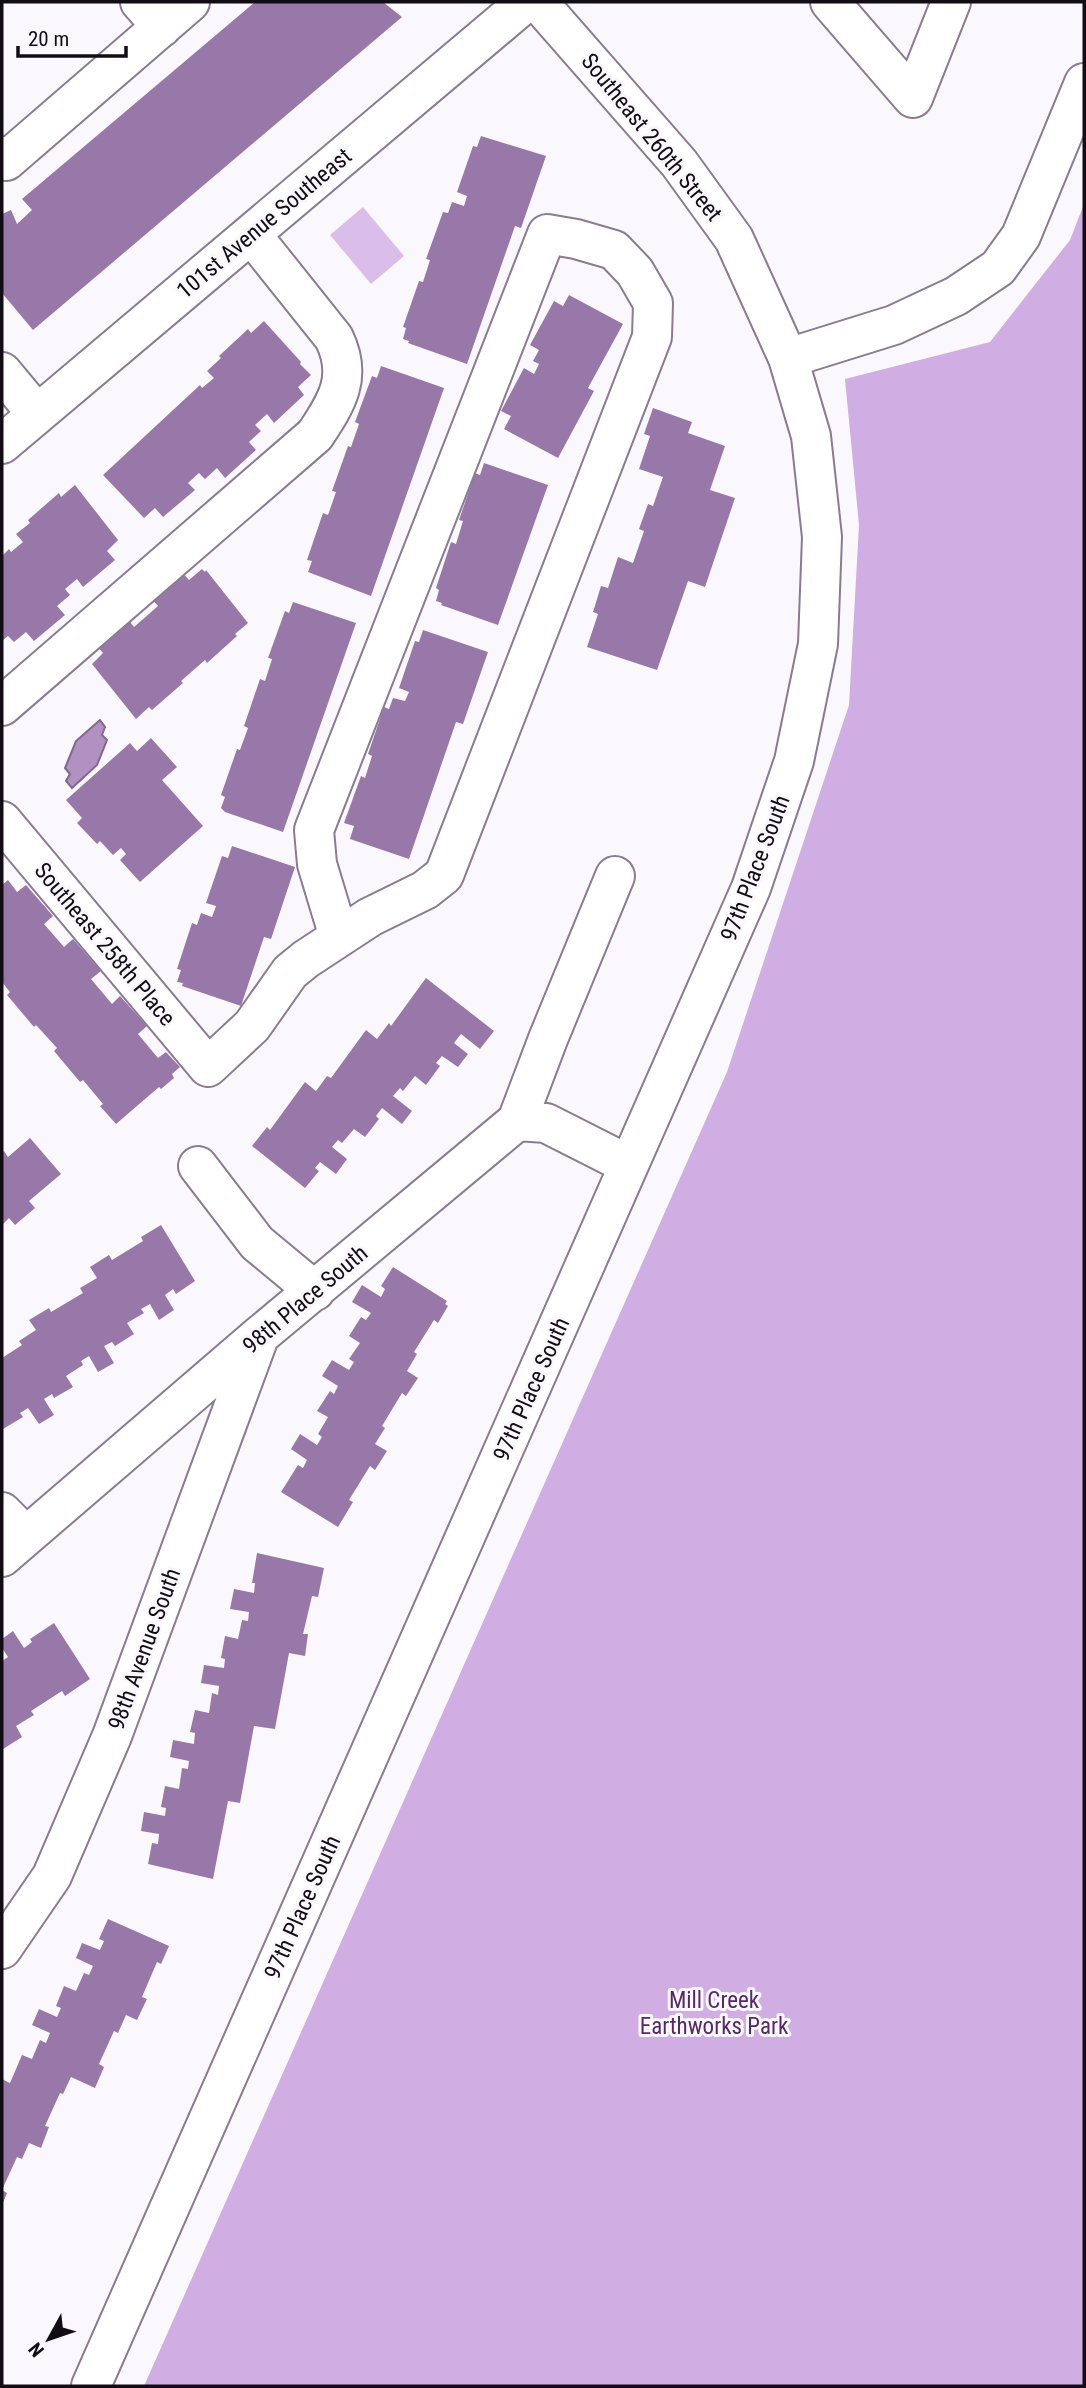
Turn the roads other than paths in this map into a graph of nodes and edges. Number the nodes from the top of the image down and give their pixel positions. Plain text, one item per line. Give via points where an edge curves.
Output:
1 (190, 2) edge
2 (526, 2) edge
3 (538, 2) edge
4 (830, 2) edge
5 (951, 2) edge
6 (151, 14) edge
7 (1084, 83) edge
8 (2, 156) edge
9 (251, 234) junction
10 (788, 358) junction
11 (2, 372) edge
12 (37, 414) junction
13 (2, 444) edge
14 (2, 706) edge
15 (2, 821) edge
16 (615, 876) dead end
17 (339, 937) junction
18 (517, 1122) junction
19 (629, 1165) junction
20 (198, 1166) dead end
21 (315, 1290) junction
22 (259, 1336) junction
23 (10, 1535) edge
24 (2, 1949) edge
25 (92, 2386) edge

1 - 6 street
2 - 9 street, 101st Avenue Southeast
3 - 10 street, Southeast 260th Street via 679,163 734,239
4 - 5 street via 914,98
6 - 8 street via 6,161
7 - 10 street via 1021,236 999,268 956,296 894,324
9 - 12 street, 101st Avenue Southeast
9 - 14 street via 334,338 341,353 343,379 336,404 315,435
10 - 19 street, 97th Place South via 811,436 821,524 818,644 794,761 751,888
11 - 12 street
12 - 13 street, 101st Avenue Southeast
15 - 17 street, Southeast 258th Place via 208,1067 252,1026 290,972
16 - 18 street
17 - 17 street via 425,890 443,874 652,337 653,303 635,272 614,250 547,234 314,830 317,864
18 - 19 street via 546,1123
18 - 21 street, 98th Place South
19 - 25 street, 97th Place South
20 - 21 street via 257,1243
21 - 22 street, 98th Place South
22 - 23 street, 98th Place South
22 - 24 street, 98th Avenue South via 112,1736 52,1876

